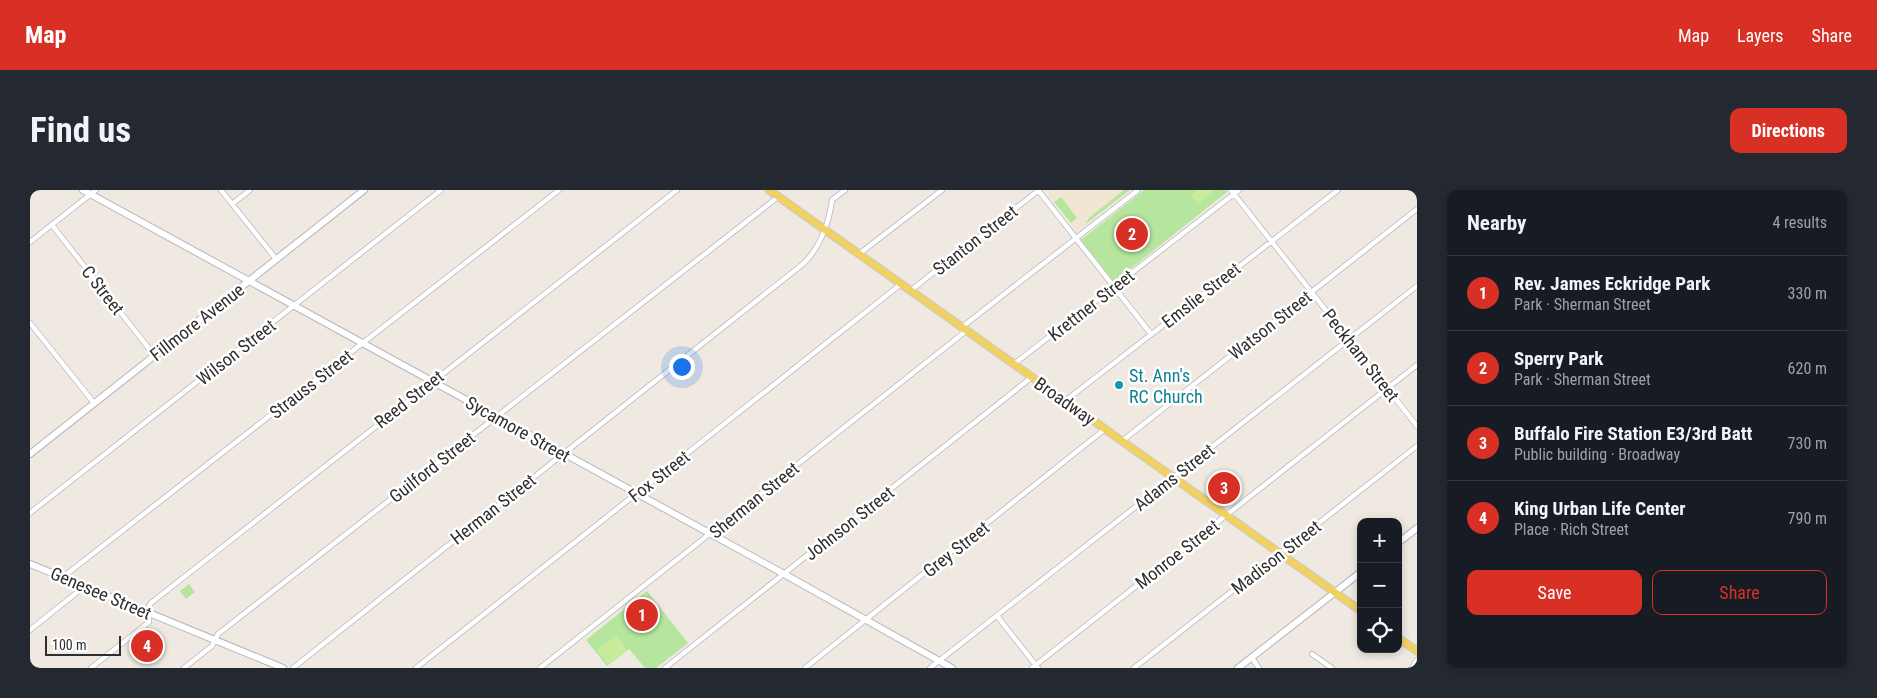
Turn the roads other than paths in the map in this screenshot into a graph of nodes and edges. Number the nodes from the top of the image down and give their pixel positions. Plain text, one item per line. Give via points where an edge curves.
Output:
1 (83, 190) edge
2 (221, 190) edge
3 (250, 190) edge
4 (364, 190) edge
5 (441, 190) edge
6 (559, 190) edge
7 (677, 190) edge
8 (769, 190) edge
9 (845, 190) edge
10 (942, 190) edge
11 (1039, 190) edge
12 (1138, 190) edge
13 (1239, 190) edge
14 (1338, 190) edge
15 (93, 192) edge
16 (1232, 192) edge
17 (778, 197) junction
18 (232, 204) junction
19 (1417, 209) edge
20 (52, 225) junction
21 (824, 230) junction
22 (1076, 238) junction
23 (30, 242) edge
24 (1271, 242) junction
25 (859, 254) junction
26 (276, 260) junction
27 (250, 280) junction
28 (901, 284) junction
29 (1417, 286) edge
30 (1114, 287) junction
31 (910, 290) junction
32 (1311, 292) junction
33 (295, 306) junction
34 (30, 323) edge
35 (964, 329) junction
36 (1151, 334) junction
37 (1349, 340) junction
38 (363, 343) junction
39 (154, 355) junction
40 (1014, 364) junction
41 (1417, 366) edge
42 (1032, 377) junction
43 (432, 381) junction
44 (1388, 389) junction
45 (1065, 401) junction
46 (94, 403) junction
47 (496, 417) junction
48 (1417, 426) edge
49 (1106, 429) junction
50 (1122, 441) junction
51 (1417, 446) edge
52 (31, 451) edge
53 (564, 454) junction
54 (1174, 478) junction
55 (637, 493) junction
56 (30, 513) edge
57 (1227, 516) junction
58 (1417, 528) edge
59 (711, 534) junction
60 (1402, 539) edge
61 (1280, 553) junction
62 (30, 564) edge
63 (784, 574) junction
64 (1357, 575) edge
65 (63, 577) junction
66 (85, 586) junction
67 (1335, 593) junction
68 (1357, 608) edge
69 (149, 614) junction
70 (997, 616) junction
71 (866, 620) junction
72 (30, 630) edge
73 (215, 640) junction
74 (1402, 641) edge
75 (1417, 651) edge
76 (1312, 654) dead end
77 (1252, 658) junction
78 (1417, 660) edge
79 (939, 661) junction
80 (1035, 667) edge
81 (91, 668) edge
82 (184, 668) edge
83 (283, 668) edge
84 (293, 668) edge
85 (416, 668) edge
86 (540, 668) edge
87 (665, 668) edge
88 (805, 668) edge
89 (930, 668) edge
90 (952, 668) edge
91 (1134, 668) edge
92 (1238, 668) edge
93 (1260, 668) edge
94 (1332, 668) edge
95 (1412, 668) edge

1 - 15 street, Sycamore Street
2 - 18 street
3 - 18 street
4 - 26 street, Fillmore Avenue
5 - 33 street, Wilson Street
6 - 38 street, Strauss Street
7 - 43 street, Reed Street
8 - 17 main road, Broadway
9 - 21 street, Herman Street via 832,200
10 - 25 street
11 - 22 street
11 - 31 street, Stanton Street
12 - 22 street, Sherman Street
13 - 16 street, Krettner Street
14 - 24 street, Emslie Street
15 - 20 street
15 - 27 street, Sycamore Street
16 - 24 street, Peckham Street
16 - 30 street, Krettner Street
17 - 21 main road, Broadway
17 - 47 street, Guilford Street
18 - 26 street
19 - 32 street, Watson Street
20 - 23 street
20 - 39 street, C Street
21 - 25 main road, Broadway
21 - 53 street, Herman Street via 803,264
22 - 30 street
22 - 35 street, Sherman Street
24 - 32 street, Peckham Street
24 - 36 street, Emslie Street
25 - 28 main road, Broadway
26 - 27 street, Fillmore Avenue
27 - 33 street, Sycamore Street
27 - 39 street, Fillmore Avenue
28 - 31 main road, Broadway
28 - 55 street, Fox Street
29 - 37 street, Adams Street
30 - 36 street
30 - 40 street, Krettner Street
31 - 35 main road, Broadway
32 - 37 street, Peckham Street
32 - 50 street, Watson Street
33 - 38 street, Sycamore Street
33 - 56 street, Wilson Street
34 - 46 street
35 - 40 main road, Broadway
35 - 59 street, Sherman Street
36 - 45 street, Emslie Street
37 - 44 street, Peckham Street
37 - 54 street, Adams Street
38 - 43 street, Sycamore Street
38 - 65 street, Strauss Street
39 - 46 street, Fillmore Avenue
40 - 42 main road, Broadway
41 - 44 street, Monroe Street
42 - 45 main road, Broadway
42 - 63 street, Johnson Street
43 - 47 street, Sycamore Street
43 - 69 street, Reed Street via 151,603
44 - 48 street, Peckham Street
44 - 57 street, Monroe Street
45 - 49 main road, Broadway
46 - 52 street, Fillmore Avenue
47 - 53 street, Sycamore Street
47 - 73 street, Guilford Street via 218,634
49 - 50 main road, Broadway
49 - 71 street, Grey Street
50 - 54 main road, Broadway
51 - 61 street, Madison Street
53 - 55 street, Sycamore Street
53 - 84 street, Herman Street
54 - 57 main road, Broadway
54 - 70 street, Adams Street
55 - 59 street, Sycamore Street
55 - 85 street, Fox Street
57 - 61 main road, Broadway
57 - 80 street, Monroe Street
58 - 60 street
59 - 63 street, Sycamore Street
59 - 86 street, Sherman Street
61 - 67 main road, Broadway
61 - 91 street, Madison Street
62 - 65 street, Genesee Street
63 - 71 street, Sycamore Street
63 - 87 street, Johnson Street
64 - 67 street
65 - 66 street, Genesee Street
66 - 69 street, Genesee Street
66 - 72 street
67 - 68 main road, Broadway
67 - 77 street
69 - 73 street, Genesee Street
69 - 81 street, Reed Street via 149,622
70 - 79 street, Adams Street
70 - 80 street
71 - 79 street, Sycamore Street
71 - 88 street, Grey Street
73 - 82 street, Guilford Street
73 - 83 street, Genesee Street
74 - 75 main road
76 - 94 street
77 - 92 street
77 - 93 street
78 - 95 street
79 - 89 street, Adams Street
79 - 90 street, Sycamore Street

